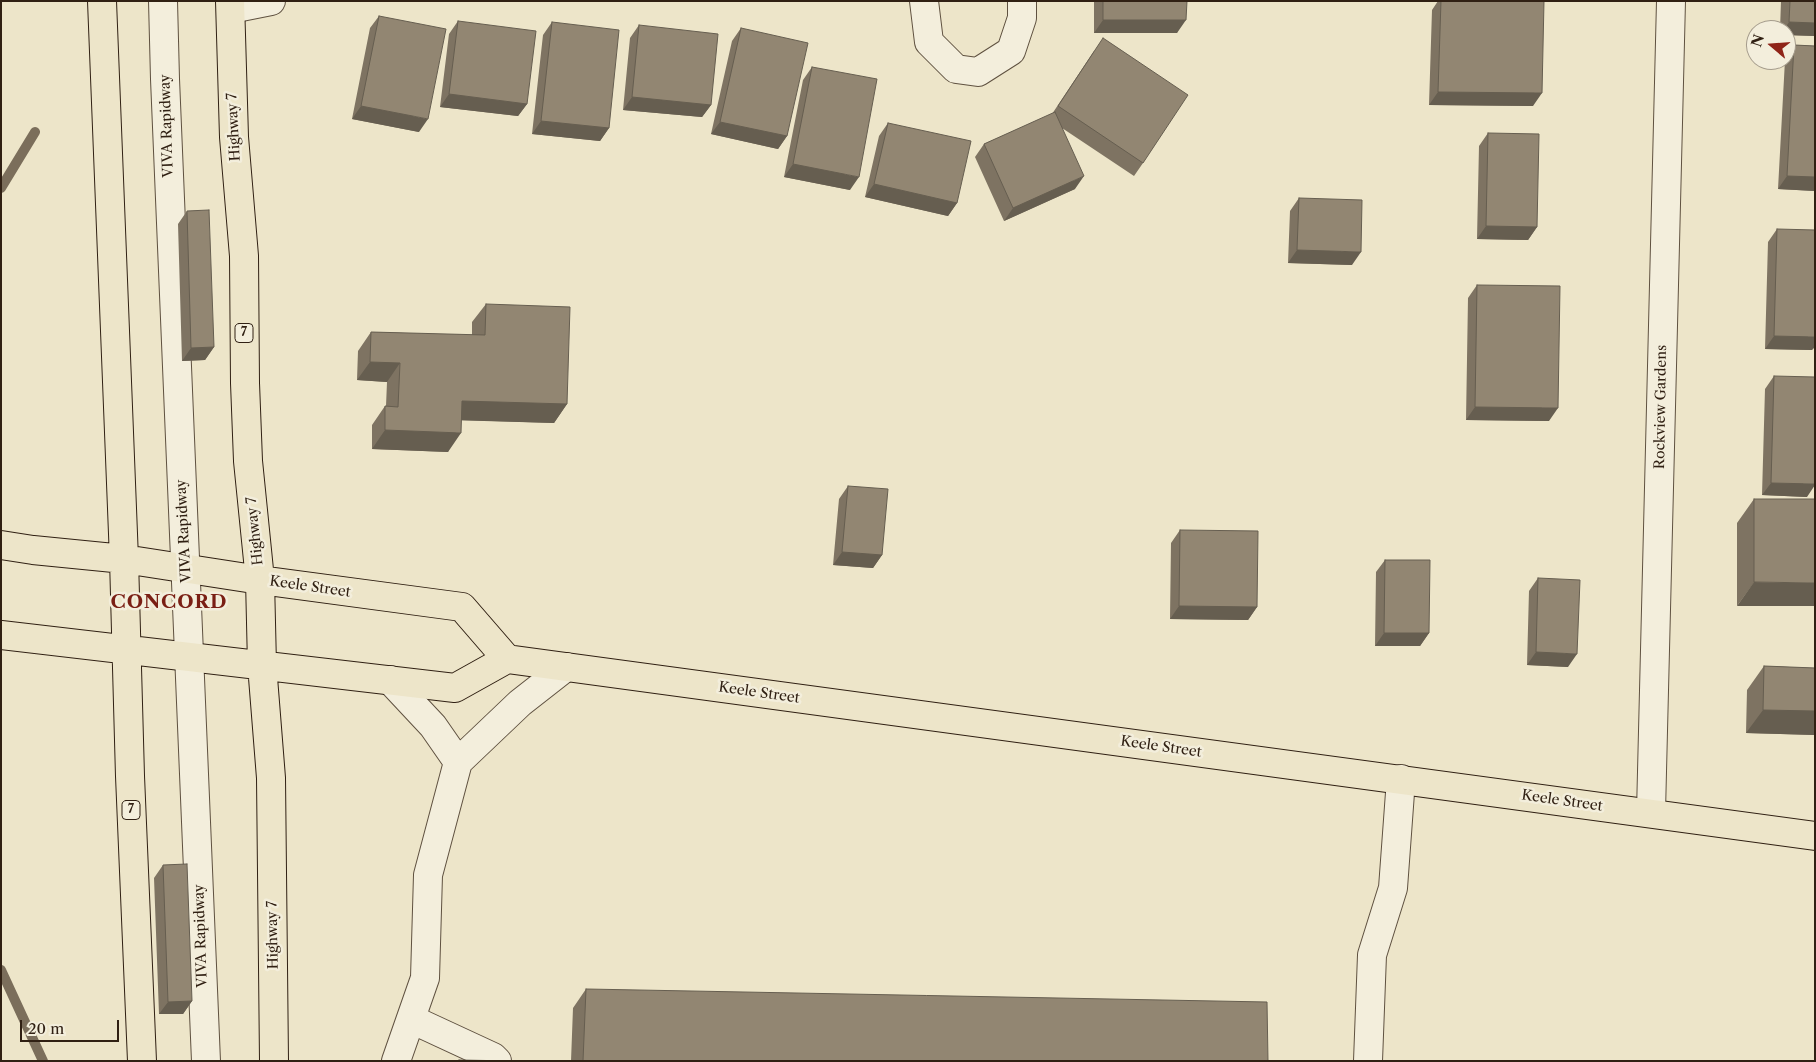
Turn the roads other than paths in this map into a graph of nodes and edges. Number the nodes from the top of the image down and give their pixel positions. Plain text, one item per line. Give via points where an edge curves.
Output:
1 (102, 1) edge
2 (164, 1) edge
3 (271, 1) edge
4 (924, 1) edge
5 (1022, 1) edge
6 (1671, 1) edge
7 (230, 5) edge
8 (1, 545) edge
9 (124, 559) junction
10 (186, 569) junction
11 (260, 580) junction
12 (1, 635) edge
13 (126, 649) junction
14 (190, 656) junction
15 (506, 659) junction
16 (262, 665) junction
17 (566, 668) junction
18 (390, 680) junction
19 (458, 762) junction
20 (1401, 779) junction
21 (1651, 812) junction
22 (1815, 836) edge
23 (411, 1019) junction
24 (142, 1061) edge
25 (206, 1061) edge
26 (274, 1061) edge
27 (396, 1061) edge
28 (497, 1061) edge
29 (1368, 1061) edge

1 - 9 main road, 7
2 - 10 street, VIVA Rapidway
3 - 7 street
4 - 5 street via 929,42 956,69 978,72 1011,51 1022,18
6 - 21 street, Rockview Gardens
7 - 11 main road, Highway 7 / 7 via 234,137 244,256 248,451
8 - 9 main road, Keele Street
9 - 10 main road, Keele Street
9 - 13 main road, 7
10 - 11 main road, Keele Street
10 - 14 street, VIVA Rapidway
11 - 15 main road, Keele Street via 462,607
11 - 16 main road, Highway 7 / 7
12 - 13 main road
13 - 14 main road
13 - 24 main road, 7
14 - 16 main road
14 - 25 street, VIVA Rapidway
15 - 17 main road, Keele Street
15 - 18 main road via 455,688
16 - 18 main road
16 - 26 main road, Highway 7 / 7 via 271,778
17 - 19 street via 520,702
17 - 20 main road, Keele Street
18 - 19 street via 433,726
19 - 23 street via 428,875 425,978
20 - 21 main road, Keele Street
20 - 29 street via 1393,888 1372,955
21 - 22 main road, Keele Street
23 - 27 street
23 - 28 street

